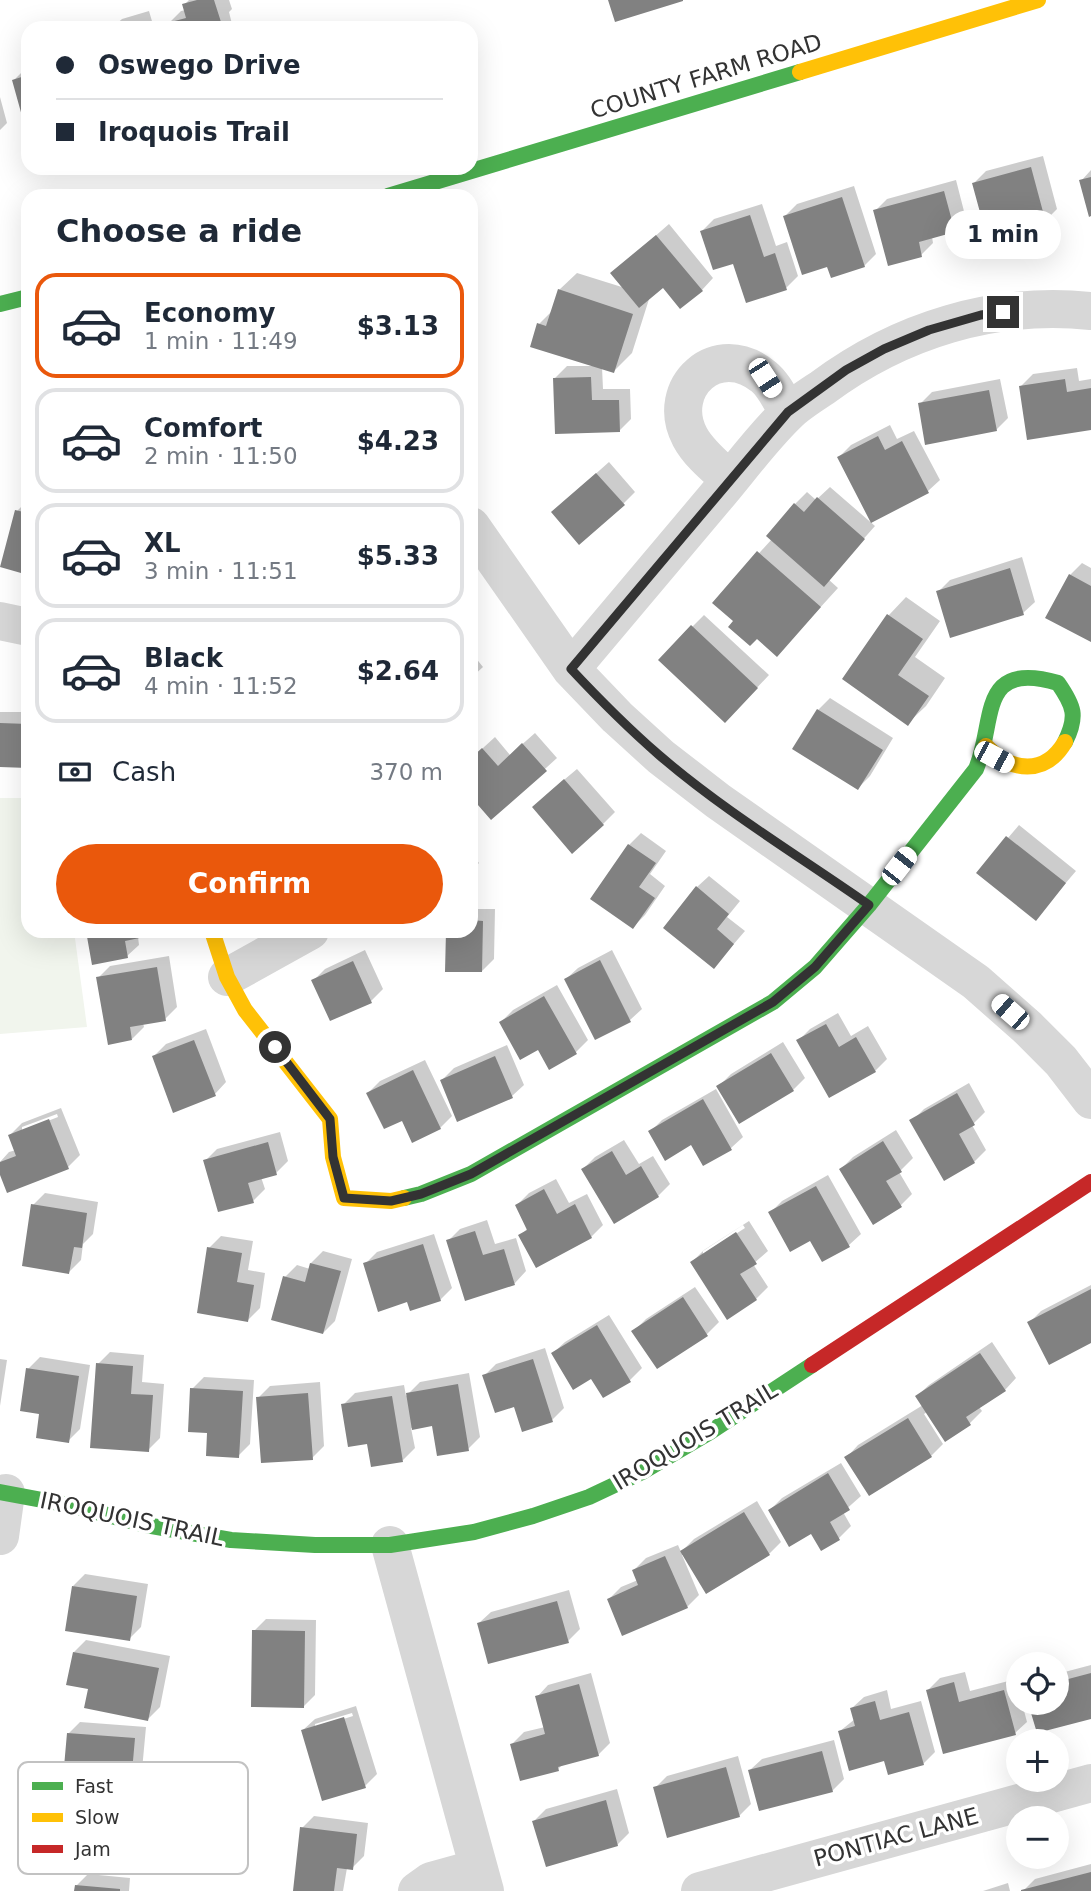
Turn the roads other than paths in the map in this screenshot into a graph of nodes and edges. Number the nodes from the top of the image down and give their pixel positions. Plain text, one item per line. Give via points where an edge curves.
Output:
1 (1038, 0) edge
2 (478, 169) edge
3 (458, 175) edge
4 (411, 189) edge
5 (21, 299) edge
6 (0, 304) edge
7 (1091, 311) edge
8 (788, 412) junction
9 (730, 480) junction
10 (478, 536) edge
11 (0, 621) edge
12 (21, 626) edge
13 (571, 669) junction
14 (986, 746) junction
15 (869, 905) junction
16 (214, 938) edge
17 (297, 938) edge
18 (227, 976) junction
19 (1091, 1100) edge
20 (1091, 1182) edge
21 (3, 1492) edge
22 (0, 1536) edge
23 (390, 1545) junction
24 (1091, 1783) edge
25 (481, 1880) edge
26 (417, 1891) edge
27 (700, 1891) edge

1 - 2 street, COUNTY FARM ROAD
3 - 4 street, COUNTY FARM ROAD
5 - 6 street
7 - 8 street via 1024,309 929,330 846,370
8 - 9 street
8 - 9 street via 765,378 748,367 731,361 702,370 684,400 685,420 690,437
9 - 13 street
10 - 13 street
11 - 12 street
13 - 15 street via 661,757
14 - 14 street via 985,724 1000,690 1028,675 1058,683 1075,719 1067,741 1051,761 1013,767 994,757
14 - 15 street via 976,769
15 - 18 street via 815,967 773,1002 471,1174 391,1201 344,1198 333,1157 330,1119 244,1010
15 - 19 street via 976,982 1061,1061
16 - 18 street
17 - 18 street
20 - 23 street, IROQUOIS TRAIL via 642,1472 533,1517
21 - 22 street
21 - 23 street, IROQUOIS TRAIL via 231,1540
23 - 25 street
24 - 27 street, PONTIAC LANE
25 - 26 street via 431,1881

